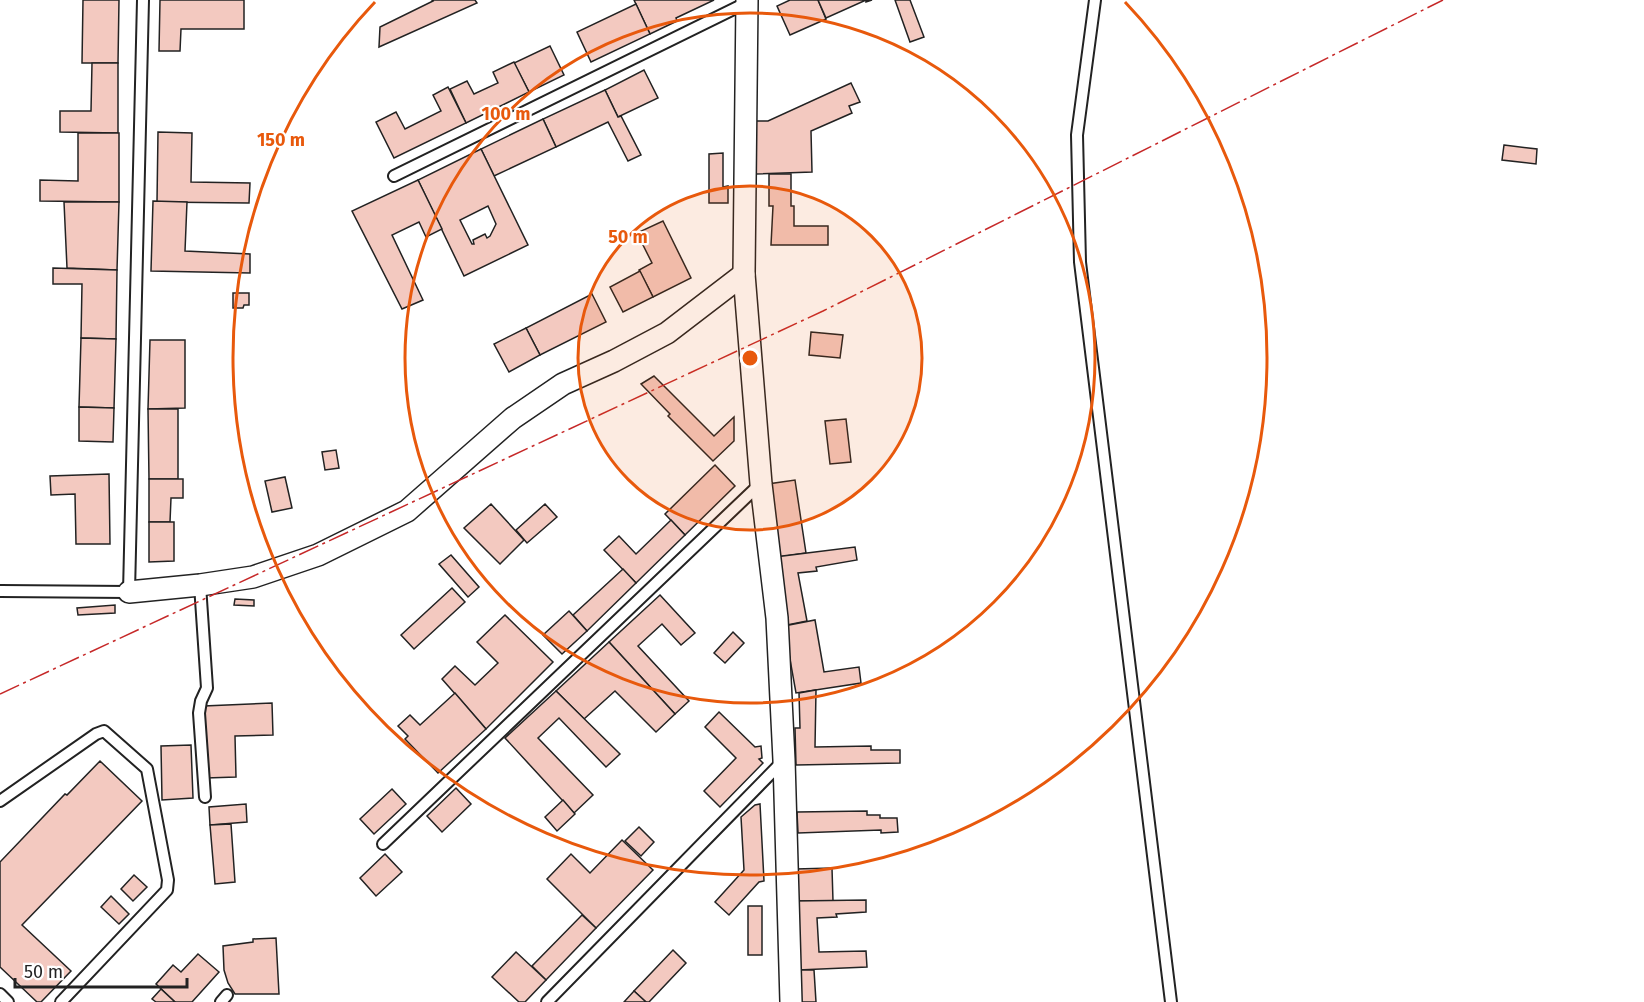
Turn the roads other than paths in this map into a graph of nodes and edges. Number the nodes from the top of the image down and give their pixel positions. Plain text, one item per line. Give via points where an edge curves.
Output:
1 (142, 0) edge
2 (1095, 0) edge
3 (749, 1) edge
4 (394, 176) dead end
5 (744, 274) junction
6 (761, 484) junction
7 (200, 585) junction
8 (0, 591) edge
9 (129, 592) junction
10 (784, 760) junction
11 (206, 798) dead end
12 (0, 801) edge
13 (383, 844) dead end
14 (0, 994) edge
15 (8, 1002) edge
16 (61, 1002) edge
17 (547, 1002) edge
18 (791, 1002) edge
19 (1171, 1002) edge

1 - 9 lane
2 - 19 lane via 1077,135 1080,262
3 - 4 lane
3 - 5 street
5 - 6 street
5 - 7 street via 667,333 563,384 513,418 407,511 318,555 253,578
6 - 10 street via 777,618
6 - 13 lane
7 - 9 street
7 - 11 lane via 207,688 199,713
8 - 9 lane
10 - 17 lane
10 - 18 street
12 - 16 lane via 104,731 147,769 167,890
14 - 15 lane

